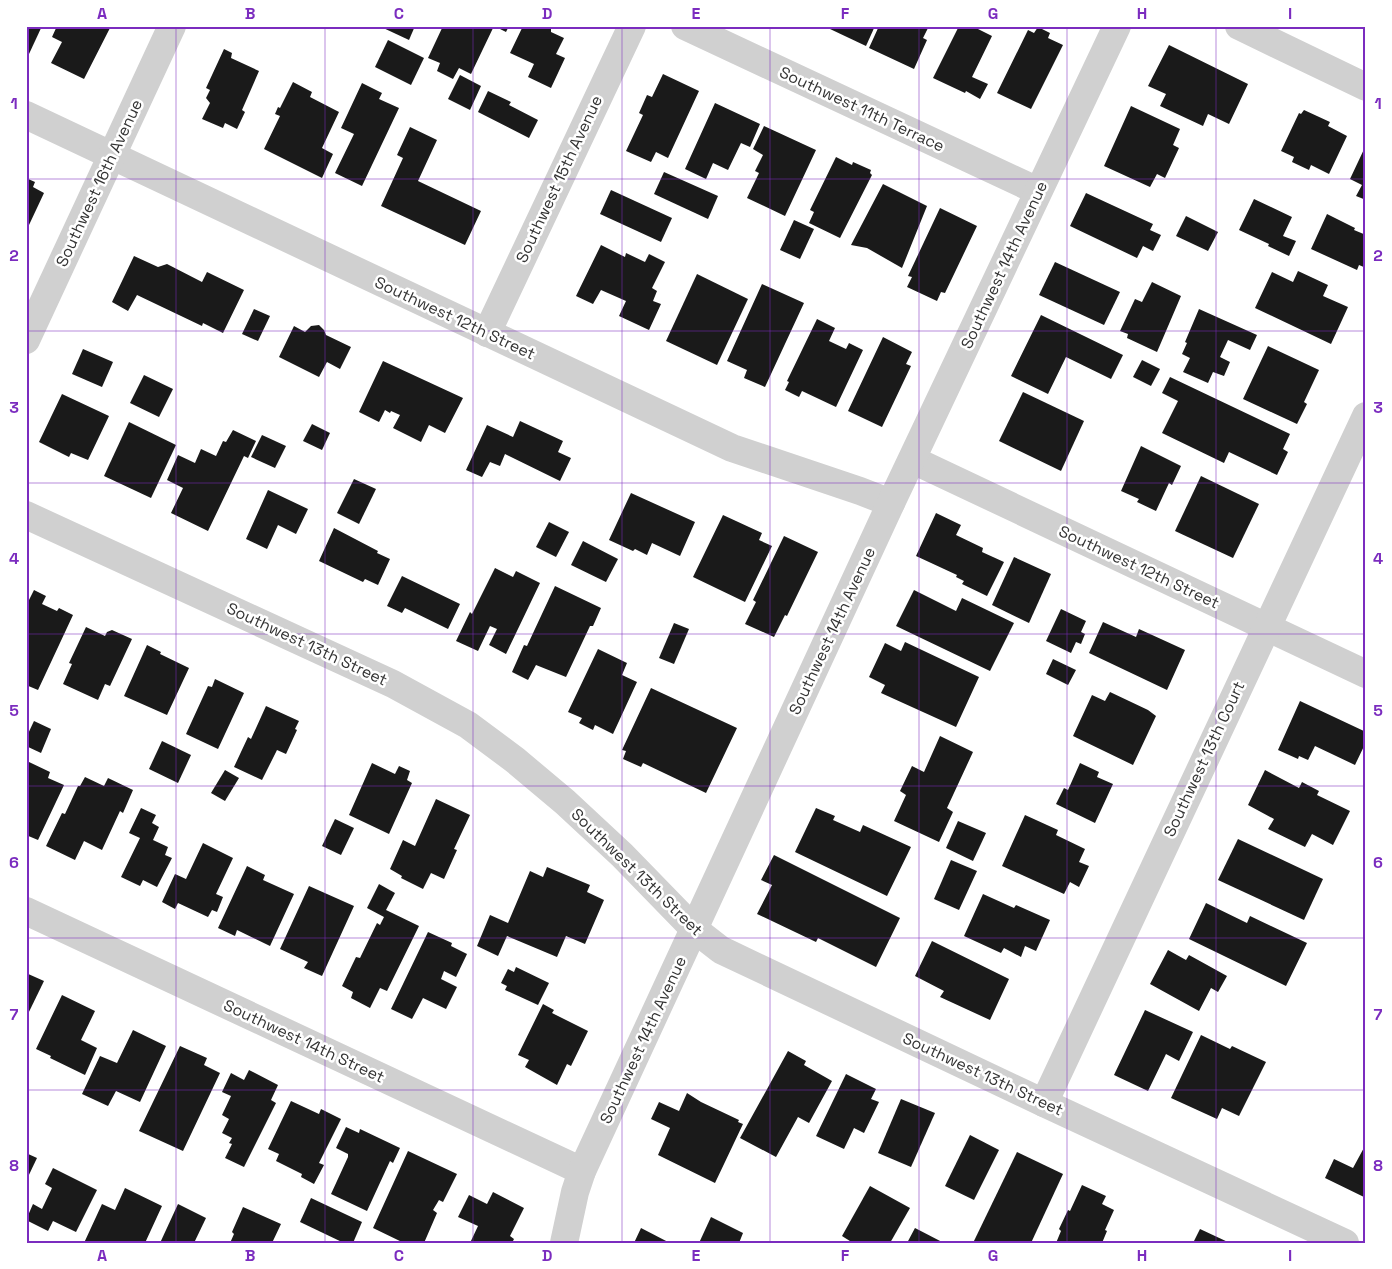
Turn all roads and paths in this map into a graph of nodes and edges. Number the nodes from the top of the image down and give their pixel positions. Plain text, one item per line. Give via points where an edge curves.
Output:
1 (172, 26) edge
2 (632, 26) edge
3 (686, 26) edge
4 (1117, 26) edge
5 (1239, 26) edge
6 (1366, 87) edge
7 (26, 114) edge
8 (113, 154) junction
9 (1038, 192) junction
10 (487, 333) junction
11 (26, 340) edge
12 (1366, 416) edge
13 (912, 460) junction
14 (891, 503) junction
15 (26, 515) edge
16 (1266, 627) junction
17 (1366, 674) edge
18 (26, 910) edge
19 (694, 929) junction
20 (1044, 1103) junction
21 (582, 1172) junction
22 (564, 1243) edge
23 (1345, 1243) edge

1 - 8 street, Southwest 16th Avenue
2 - 10 street, Southwest 15th Avenue
3 - 9 street, Southwest 11th Terrace
4 - 9 street, Southwest 14th Avenue
5 - 6 street
7 - 8 street, Southwest 12th Street
8 - 10 street, Southwest 12th Street
8 - 11 street, Southwest 16th Avenue
9 - 13 street, Southwest 14th Avenue
10 - 14 street, Southwest 12th Street via 732,448
12 - 16 street, Southwest 13th Court
13 - 14 street, Southwest 14th Avenue
13 - 16 street, Southwest 12th Street
14 - 19 street, Southwest 14th Avenue
15 - 19 street, Southwest 13th Street via 393,684 468,726 565,802
16 - 17 street, Southwest 12th Street
16 - 20 street, Southwest 13th Court
18 - 21 street, Southwest 14th Street
19 - 20 street, Southwest 13th Street via 721,950
19 - 21 street, Southwest 14th Avenue
20 - 23 street, Southwest 13th Street
21 - 22 street, Southwest 14th Avenue via 574,1192

